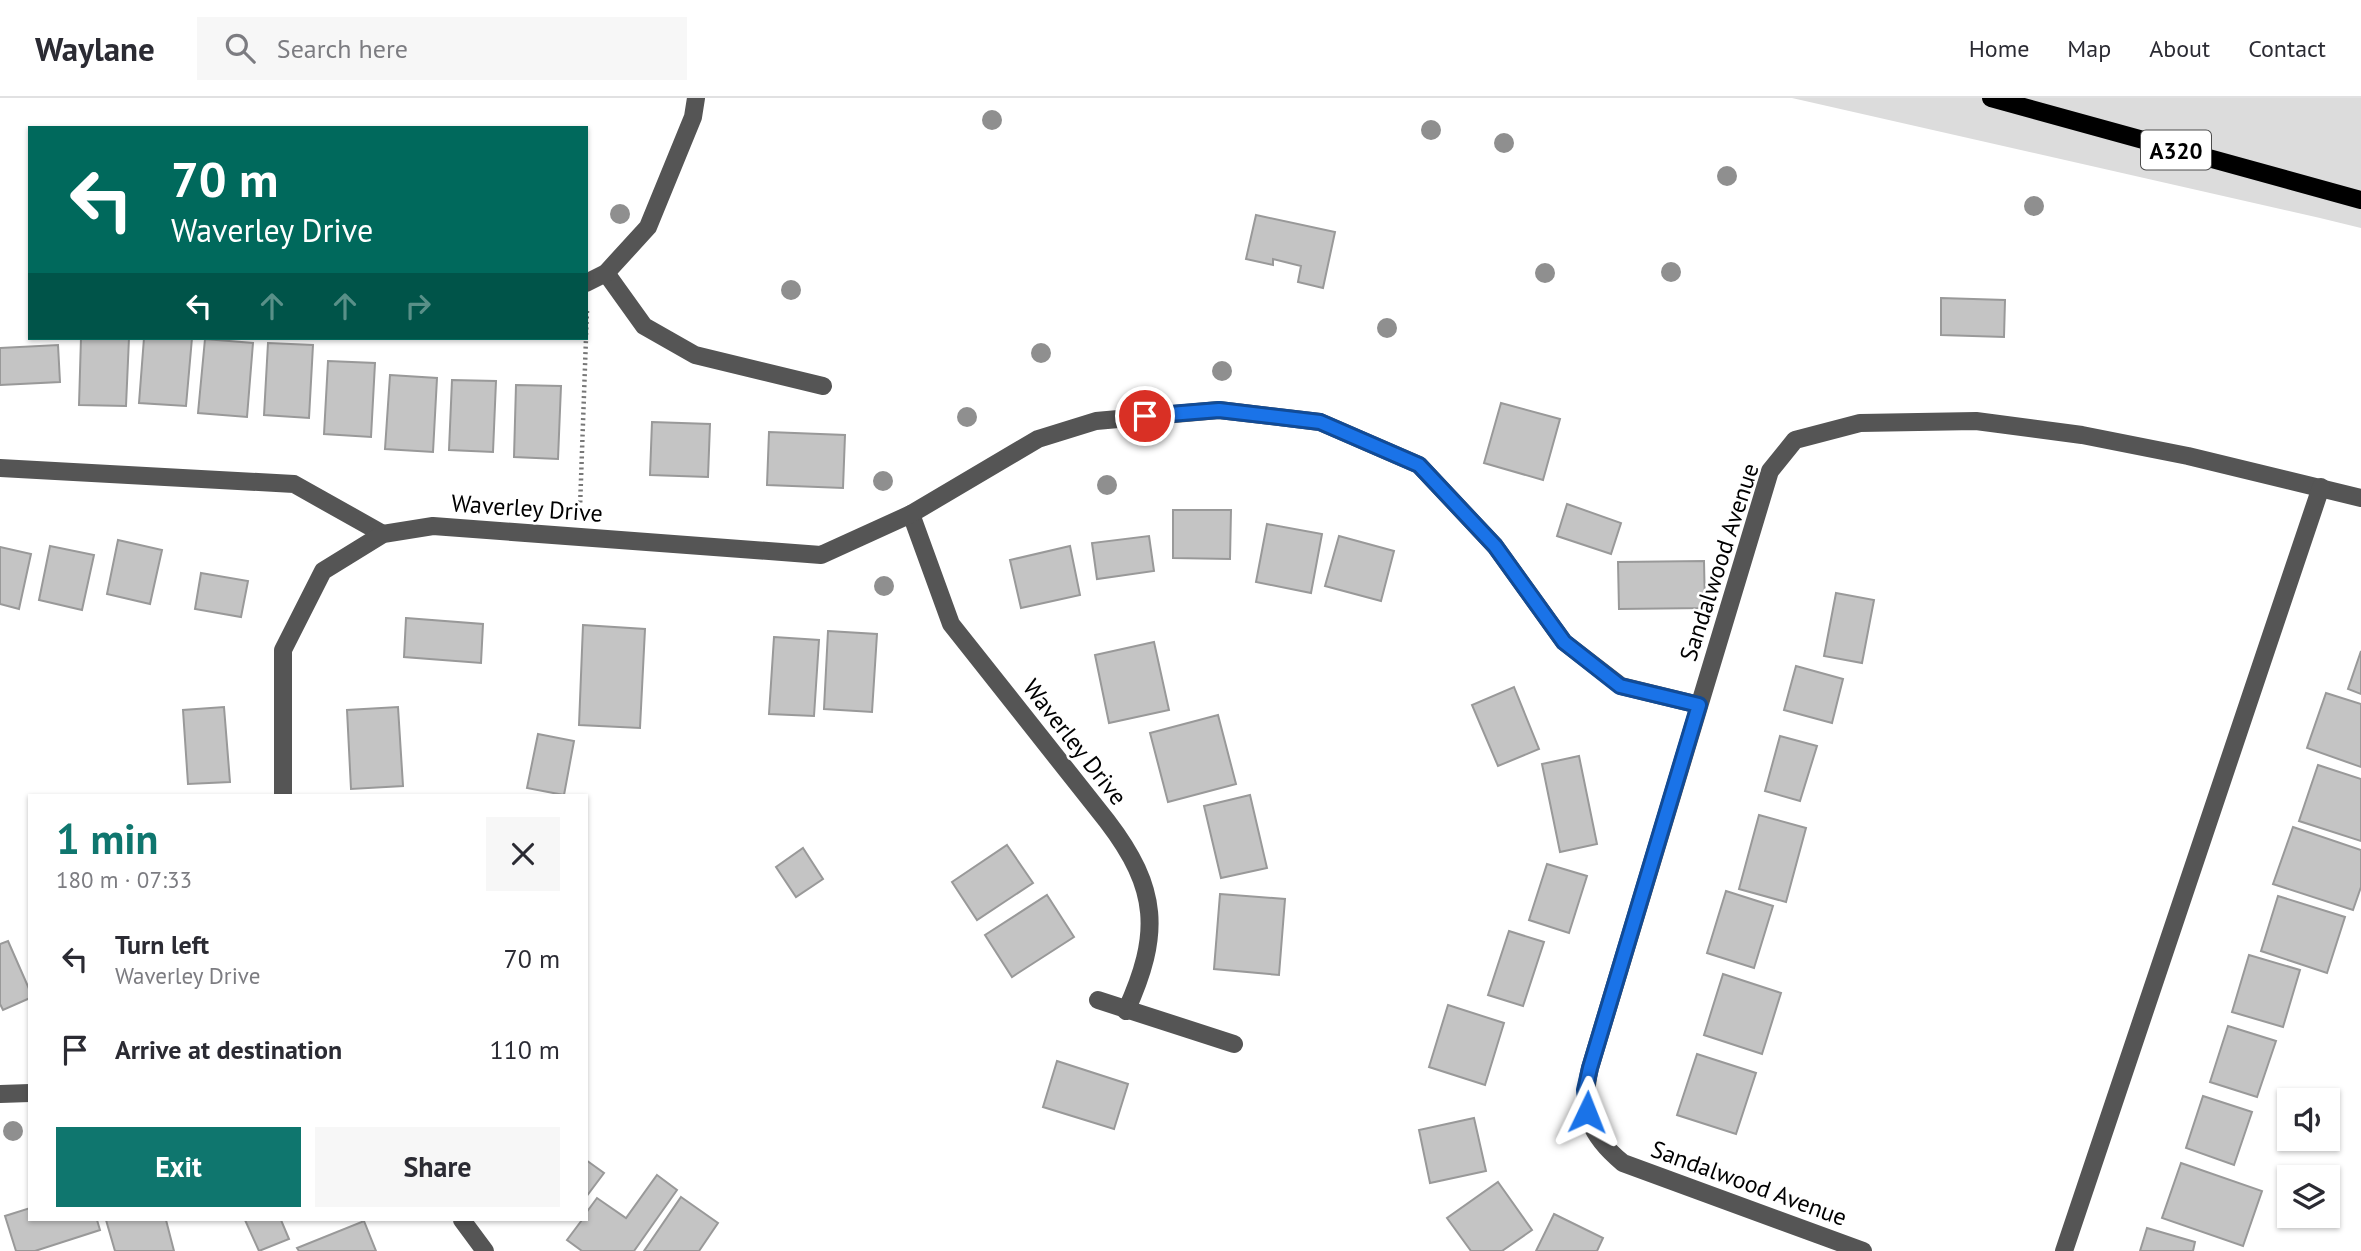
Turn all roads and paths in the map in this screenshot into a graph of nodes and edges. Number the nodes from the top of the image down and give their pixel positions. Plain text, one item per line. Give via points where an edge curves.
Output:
1 (696, 98) edge
2 (1990, 98) edge
3 (2361, 200) edge
4 (606, 273) junction
5 (588, 282) edge
6 (586, 340) edge
7 (823, 386) dead end
8 (0, 468) edge
9 (2321, 487) junction
10 (2361, 498) edge
11 (911, 514) junction
12 (383, 534) junction
13 (579, 537) junction
14 (1699, 705) junction
15 (283, 794) edge
16 (1098, 1000) dead end
17 (1126, 1011) junction
18 (1234, 1044) dead end
19 (28, 1093) edge
20 (0, 1094) edge
21 (462, 1221) edge
22 (485, 1251) edge
23 (1863, 1251) edge
24 (2064, 1251) edge

1 - 4 street via 693,117 648,227
2 - 3 main road, A320
4 - 5 street
4 - 7 street via 643,326 695,355
6 - 13 path
8 - 12 street via 295,484
9 - 10 street, Sandalwood Avenue
9 - 14 street, Sandalwood Avenue via 2082,435 1976,421 1860,423 1795,440 1769,471
9 - 24 street
11 - 13 street, Waverley Drive via 821,555
11 - 14 street, Waverley Drive via 1038,439 1096,421 1219,410 1320,422 1419,465 1495,546 1564,642 1620,686
11 - 17 street, Waverley Drive via 951,624 1138,867 1148,899 1150,931 1146,962
12 - 13 street, Waverley Drive via 433,526
12 - 15 street, Waverley Drive via 323,571 283,650
14 - 23 street, Sandalwood Avenue via 1590,1068 1587,1112 1594,1133 1623,1163
16 - 17 street
17 - 18 street
19 - 20 street
21 - 22 street

